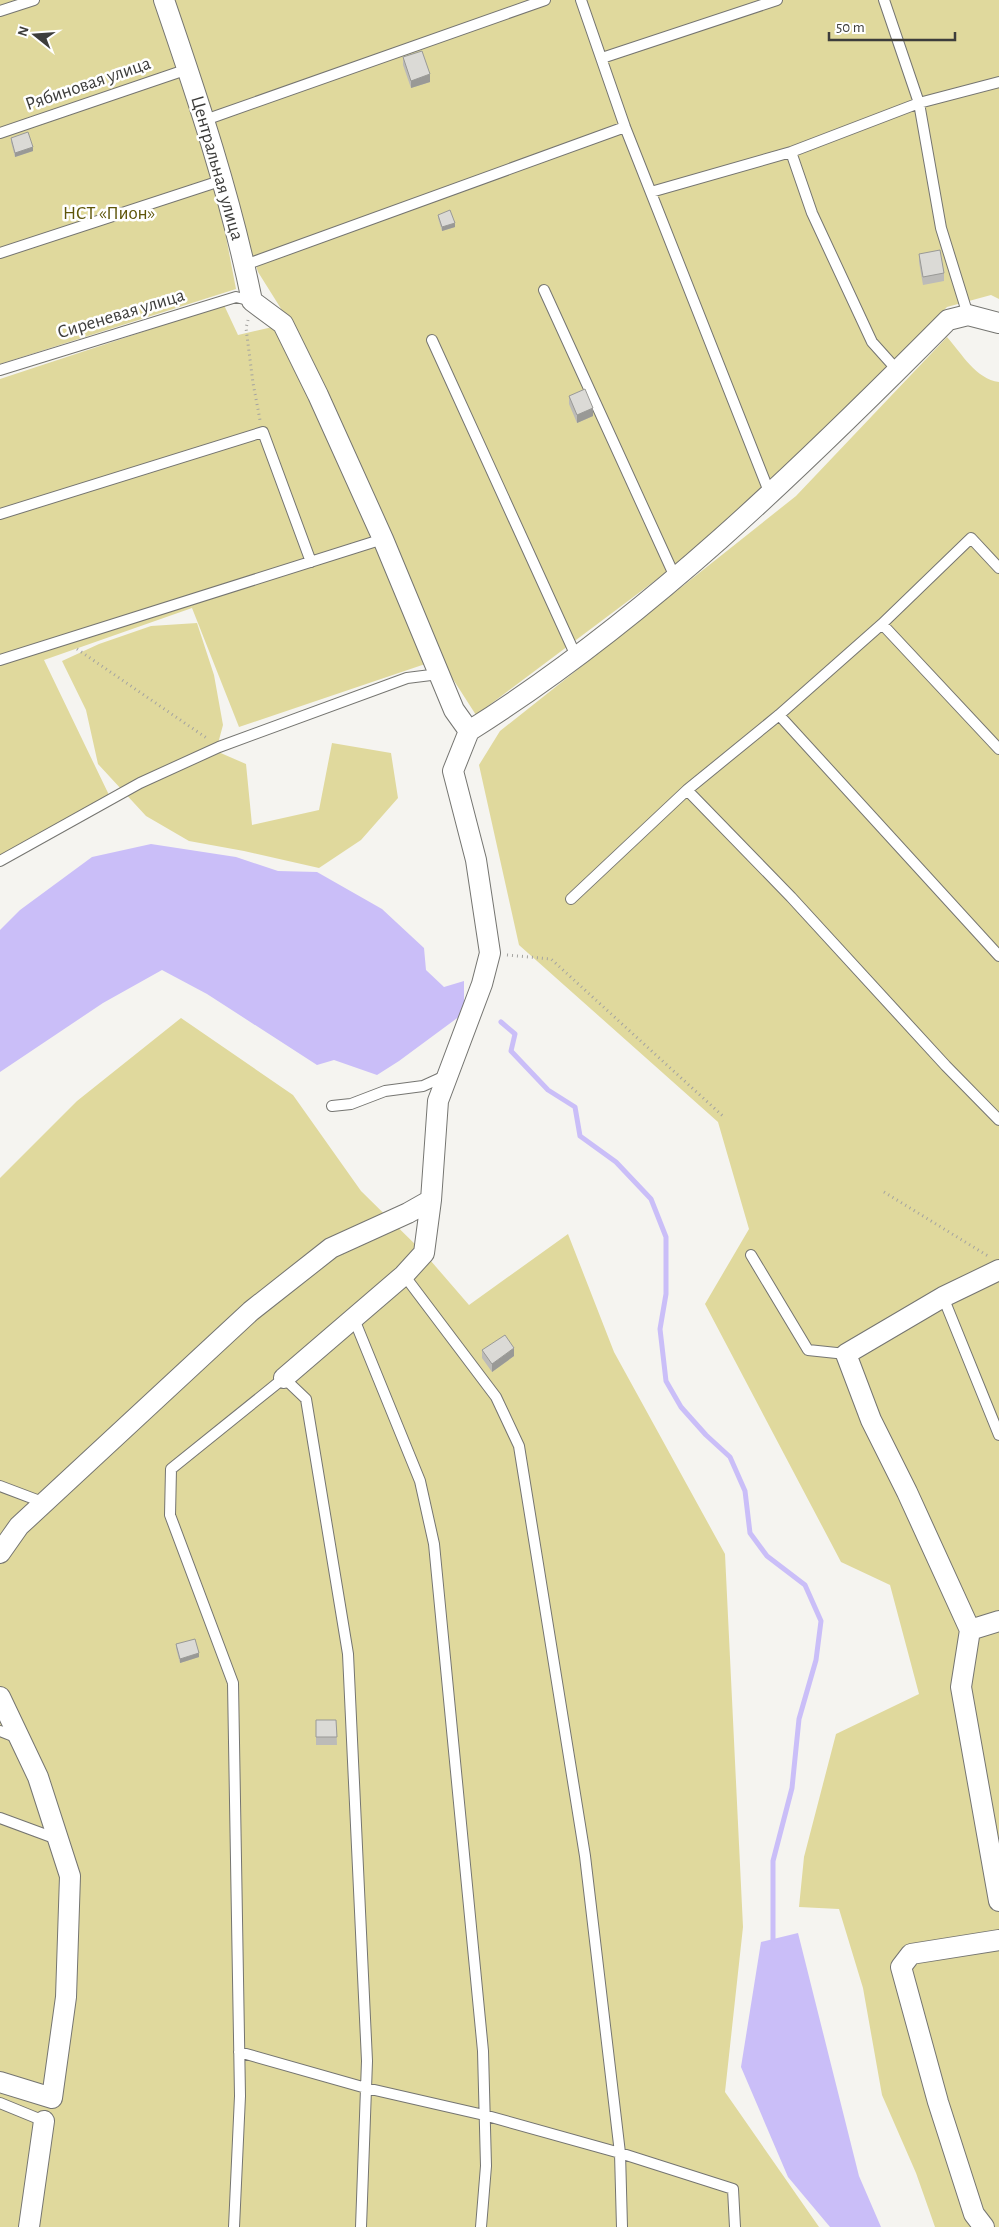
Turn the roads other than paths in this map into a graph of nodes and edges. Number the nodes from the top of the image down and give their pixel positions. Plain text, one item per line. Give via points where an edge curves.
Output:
1 (34, 0) edge
2 (164, 0) edge
3 (544, 0) edge
4 (582, 0) edge
5 (777, 0) edge
6 (884, 0) edge
7 (0, 11) edge
8 (602, 58) junction
9 (188, 69) junction
10 (999, 82) edge
11 (919, 103) junction
12 (205, 120) junction
13 (625, 127) junction
14 (0, 133) edge
15 (791, 152) junction
16 (223, 180) junction
17 (651, 192) junction
18 (0, 253) edge
19 (245, 265) junction
20 (544, 290) dead end
21 (252, 301) junction
22 (968, 315) junction
23 (999, 323) edge
24 (432, 340) dead end
25 (0, 370) edge
26 (898, 371) junction
27 (770, 494) junction
28 (0, 514) edge
29 (383, 539) junction
30 (311, 562) junction
31 (999, 568) edge
32 (675, 577) junction
33 (882, 624) junction
34 (576, 656) junction
35 (0, 660) edge
36 (439, 674) junction
37 (779, 716) junction
38 (469, 731) junction
39 (999, 749) edge
40 (687, 790) junction
41 (0, 861) edge
42 (571, 899) dead end
43 (999, 956) edge
44 (448, 1074) junction
45 (332, 1106) dead end
46 (999, 1120) edge
47 (430, 1200) junction
48 (751, 1255) dead end
49 (995, 1264) edge
50 (404, 1275) junction
51 (943, 1297) junction
52 (354, 1319) junction
53 (846, 1354) junction
54 (284, 1378) junction
55 (999, 1434) edge
56 (0, 1486) edge
57 (45, 1503) junction
58 (0, 1553) edge
59 (999, 1621) edge
60 (970, 1630) junction
61 (0, 1697) edge
62 (0, 1731) edge
63 (20, 1738) junction
64 (0, 1818) edge
65 (58, 1839) junction
66 (999, 1901) edge
67 (999, 1940) edge
68 (239, 2052) junction
69 (0, 2082) edge
70 (366, 2088) junction
71 (0, 2103) edge
72 (484, 2115) junction
73 (44, 2121) joint
74 (620, 2153) junction
75 (29, 2227) edge
76 (234, 2227) edge
77 (361, 2227) edge
78 (481, 2227) edge
79 (622, 2227) edge
80 (735, 2227) edge
81 (984, 2227) edge

1 - 7 lane
2 - 9 street, Центральная улица
3 - 12 lane
4 - 8 lane
5 - 8 lane
6 - 11 lane
8 - 13 lane
9 - 12 street, Центральная улица
9 - 14 lane, Рябиновая улица
10 - 11 lane
11 - 15 lane
11 - 22 lane via 941,228
12 - 16 street, Центральная улица
13 - 17 lane
13 - 19 lane
15 - 17 lane
15 - 26 lane via 812,213 872,342
16 - 18 lane
16 - 19 street, Центральная улица
17 - 27 lane
19 - 21 street, Центральная улица
20 - 32 lane
21 - 25 lane, Сиреневая улица via 236,296
21 - 29 street via 283,324
22 - 23 street
22 - 26 street via 948,320
24 - 34 lane
26 - 27 street
27 - 32 street
28 - 30 lane via 263,432
29 - 30 lane
29 - 36 street
30 - 35 lane
31 - 33 lane via 971,538
32 - 34 street
33 - 37 lane
33 - 39 lane
34 - 38 street
36 - 38 street via 454,710
36 - 41 lane via 407,678 219,747 140,783
37 - 40 lane
37 - 43 lane
38 - 44 street via 453,771 476,860 490,953 482,984
40 - 42 lane
40 - 46 lane
44 - 45 lane via 423,1086 385,1091 351,1104
44 - 47 street via 438,1101
47 - 50 street via 424,1253
47 - 57 street via 331,1248 251,1311
48 - 53 lane via 808,1350
49 - 51 street
50 - 52 street
50 - 74 lane via 496,1397 520,1446 585,1856
51 - 53 street
51 - 55 lane
52 - 54 street
52 - 72 lane via 420,1481 434,1544 482,2051
53 - 60 street via 871,1420 908,1492
54 - 68 lane via 171,1469 170,1515 233,1684
54 - 70 lane via 306,1399 348,1654
56 - 57 lane
57 - 58 street via 19,1526
59 - 60 street
60 - 66 street via 961,1687
61 - 63 street
62 - 63 lane
63 - 65 street via 38,1776
64 - 65 lane
65 - 69 street via 70,1876 66,1997 52,2098
67 - 81 street via 911,1954 901,1967 944,2121 974,2214
68 - 70 lane
68 - 76 lane
70 - 72 lane
70 - 77 lane
71 - 73 lane
72 - 74 lane
72 - 78 lane via 486,2166
73 - 75 street
74 - 79 lane
74 - 80 lane via 733,2189

